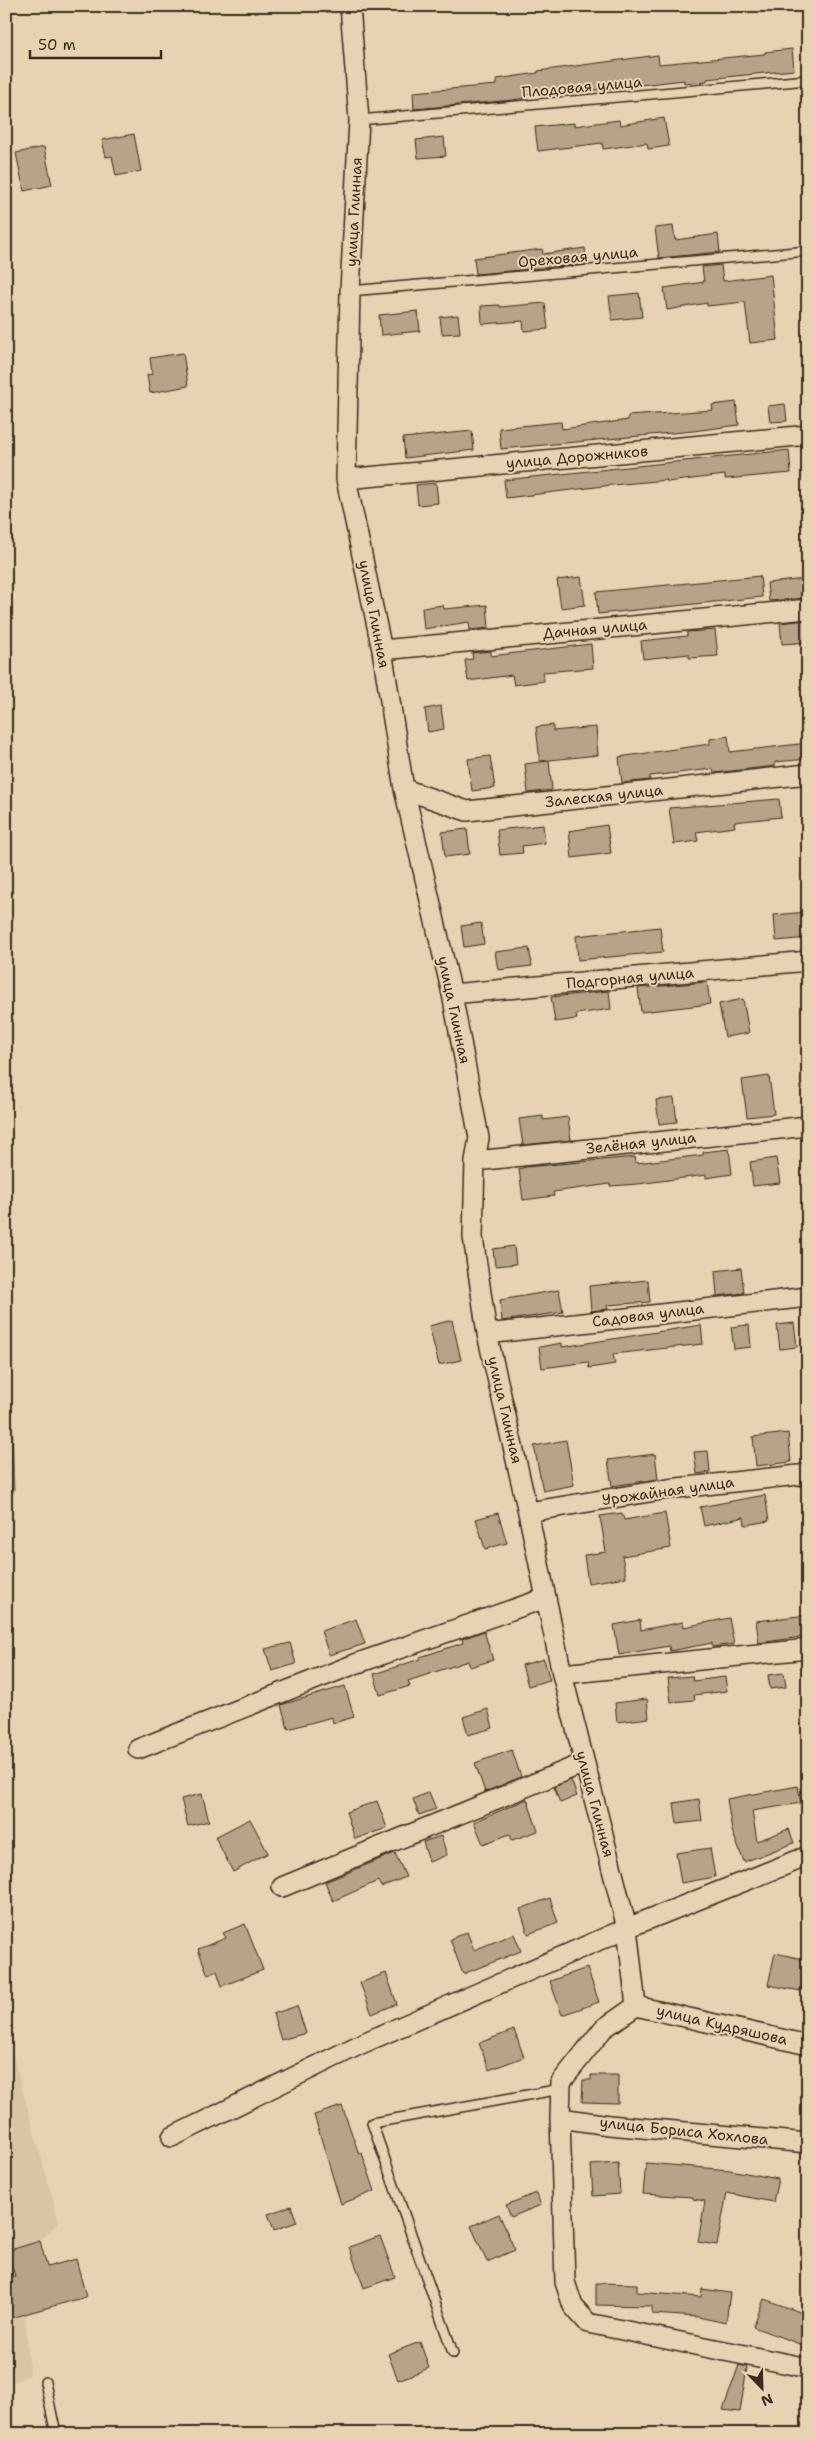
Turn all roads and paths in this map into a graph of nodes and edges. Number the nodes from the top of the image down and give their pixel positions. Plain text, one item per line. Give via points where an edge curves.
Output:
1 (350, 6) edge
2 (808, 80) edge
3 (359, 120) junction
4 (808, 251) edge
5 (350, 290) junction
6 (808, 434) edge
7 (346, 478) junction
8 (808, 609) edge
9 (382, 650) junction
10 (808, 774) edge
11 (404, 789) junction
12 (808, 961) edge
13 (452, 994) junction
14 (808, 1126) edge
15 (475, 1161) junction
16 (808, 1297) edge
17 (488, 1334) junction
18 (808, 1474) edge
19 (528, 1512) junction
20 (546, 1598) junction
21 (808, 1649) edge
22 (562, 1674) junction
23 (138, 1749) dead end
24 (584, 1764) junction
25 (808, 1856) edge
26 (282, 1887) dead end
27 (627, 1928) junction
28 (636, 2006) junction
29 (808, 2045) edge
30 (561, 2089) junction
31 (560, 2118) junction
32 (172, 2137) dead end
33 (808, 2143) edge
34 (453, 2352) dead end
35 (808, 2368) edge
36 (45, 2382) dead end
37 (56, 2434) edge

1 - 3 street, улица Глинная
2 - 3 lane, Плодовая улица
3 - 5 street, улица Глинная
4 - 5 lane, Ореховая улица
5 - 7 street, улица Глинная
6 - 7 street, улица Дорожников
7 - 9 street, улица Глинная
8 - 9 street, Дачная улица
9 - 11 street, улица Глинная
10 - 11 street, Залеская улица via 467,810
11 - 13 street, улица Глинная
12 - 13 street, Подгорная улица
13 - 15 street, улица Глинная via 479,1138
14 - 15 street, Зелёная улица
15 - 17 street, улица Глинная via 473,1237
16 - 17 street, Садовая улица
17 - 19 street, улица Глинная
18 - 19 street, Урожайная улица via 668,1489
19 - 20 street, улица Глинная
20 - 22 street, улица Глинная
20 - 23 street via 355,1664
21 - 22 street
22 - 24 street, улица Глинная
24 - 26 street
24 - 27 street, улица Глинная
25 - 27 street
27 - 28 street, улица Глинная
27 - 32 street via 361,2044
28 - 29 street, улица Кудряшова
28 - 30 street via 603,2029 561,2082
30 - 31 street
30 - 34 lane via 372,2123
31 - 33 street, улица Бориса Хохлова
31 - 35 street via 565,2282 573,2306 588,2323
36 - 37 lane

